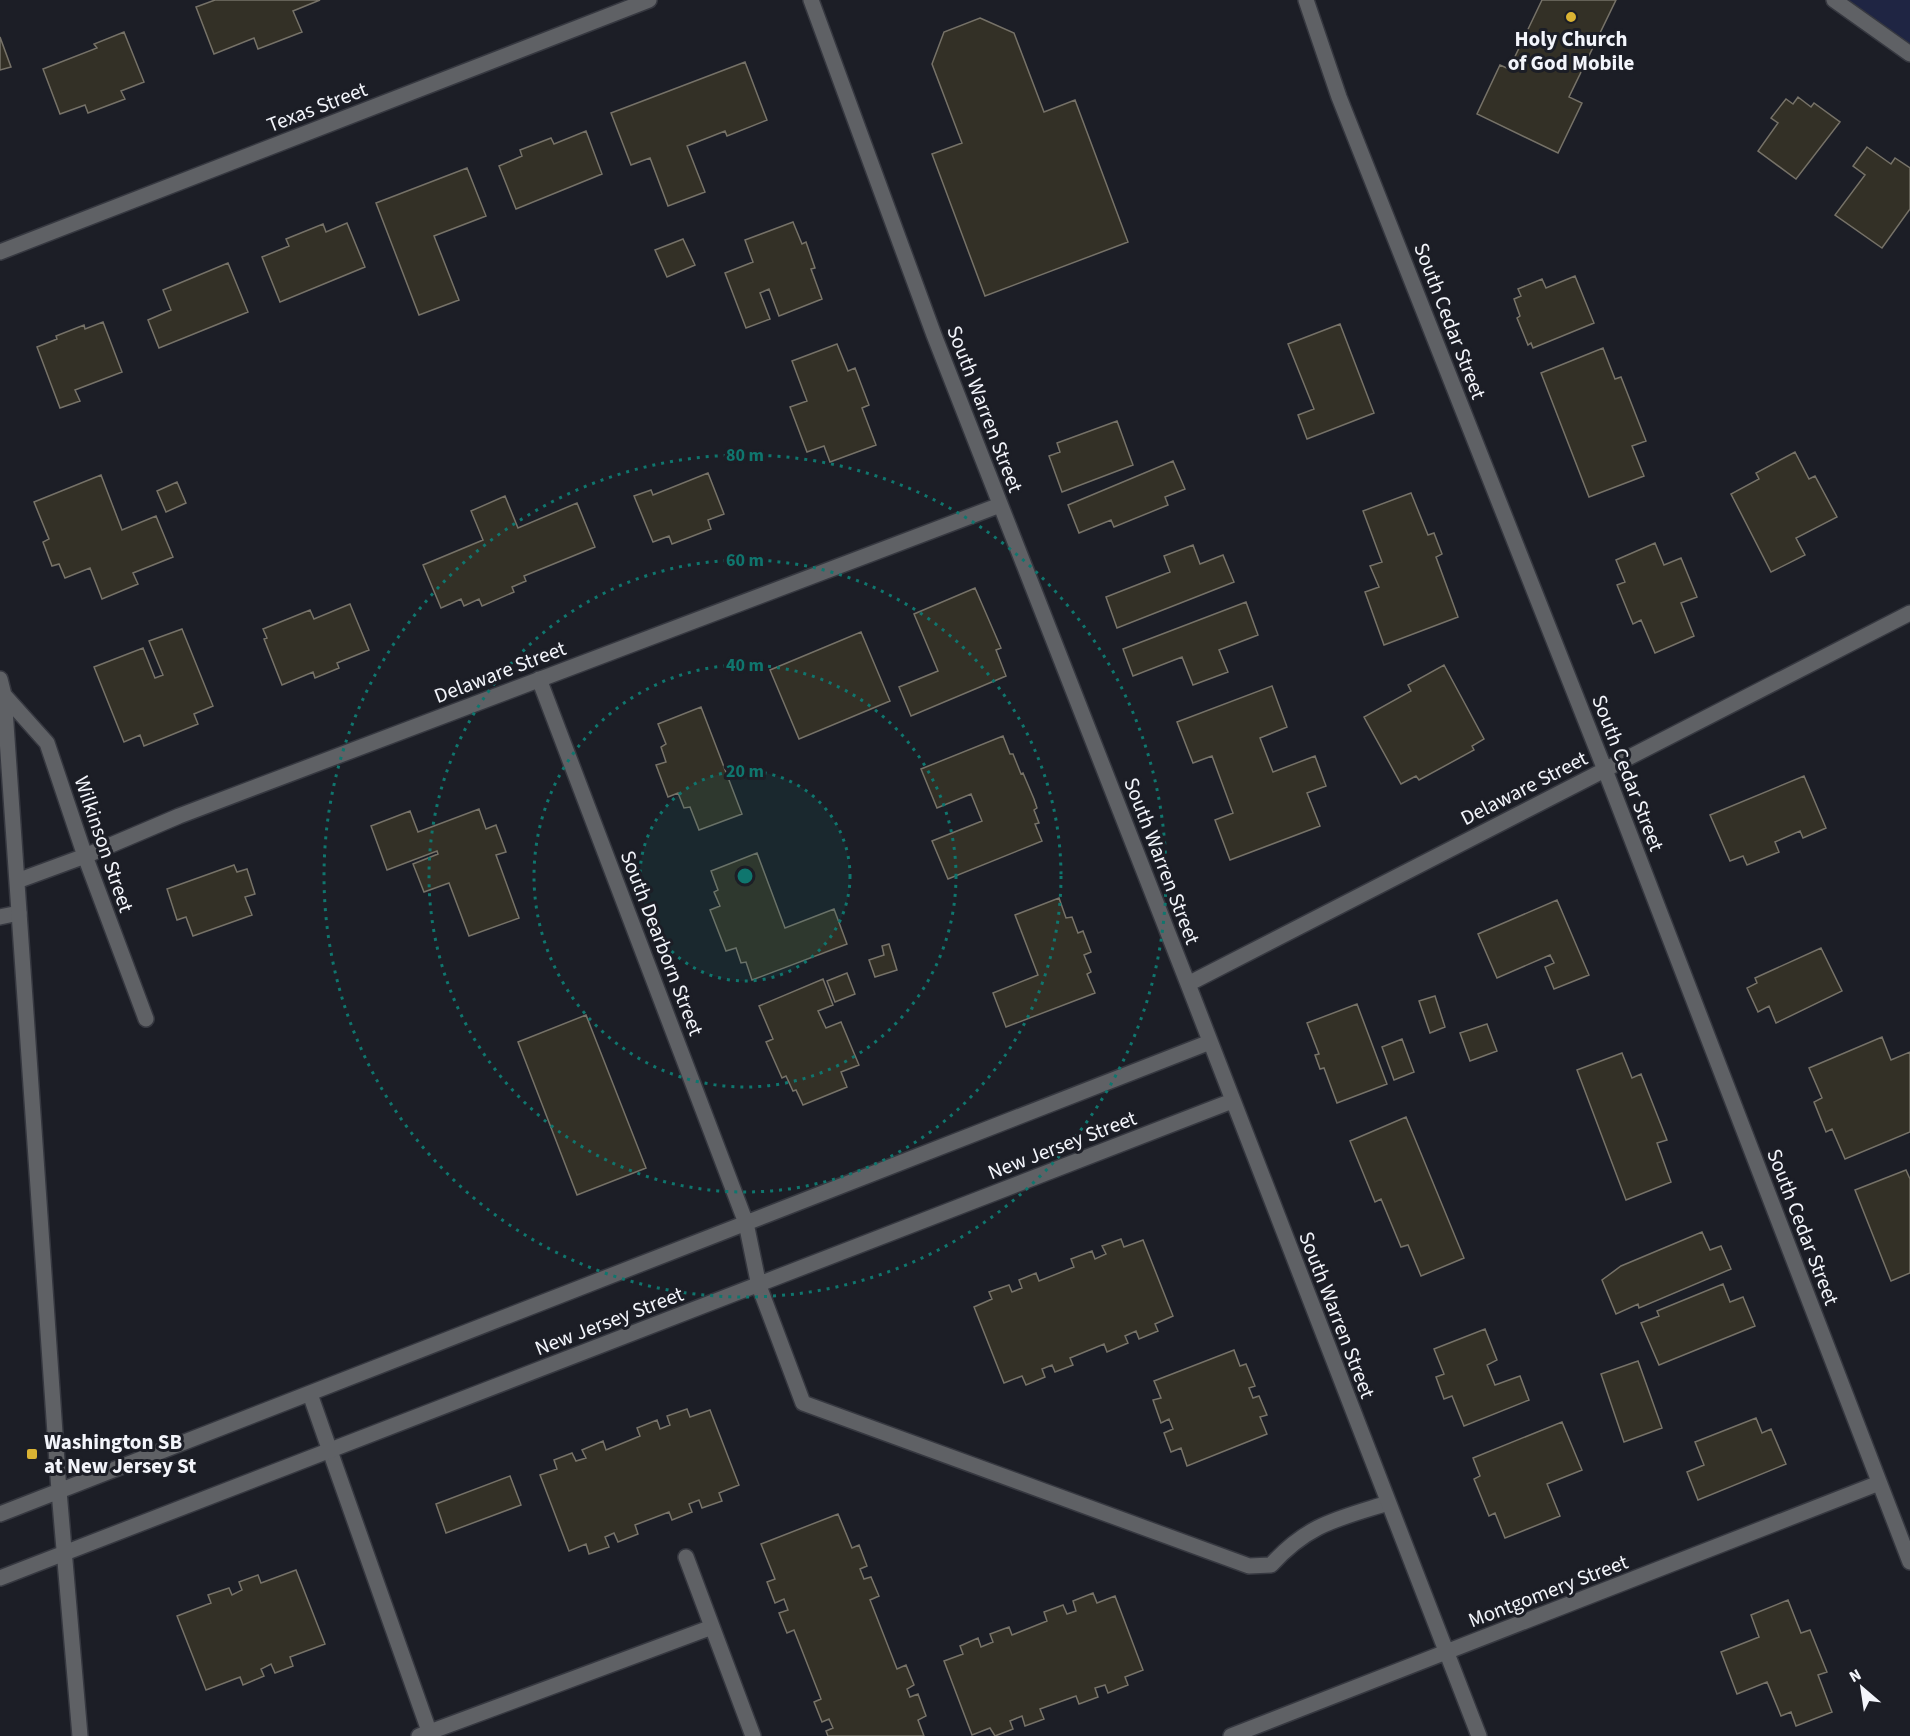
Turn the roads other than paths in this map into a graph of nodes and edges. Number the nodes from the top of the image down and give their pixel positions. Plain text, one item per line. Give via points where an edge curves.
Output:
1 (649, 0) edge
2 (811, 0) edge
3 (1306, 0) edge
4 (1834, 0) edge
5 (1910, 54) edge
6 (0, 252) edge
7 (1000, 505) junction
8 (1910, 613) edge
9 (0, 679) edge
10 (539, 679) junction
11 (4, 695) junction
12 (1605, 770) junction
13 (85, 856) junction
14 (16, 881) junction
15 (19, 913) junction
16 (0, 917) edge
17 (1188, 984) junction
18 (146, 1019) dead end
19 (1210, 1042) junction
20 (1232, 1101) junction
21 (746, 1223) junction
22 (759, 1286) junction
23 (310, 1394) junction
24 (330, 1451) junction
25 (1879, 1483) junction
26 (59, 1491) junction
27 (1388, 1503) junction
28 (0, 1514) edge
29 (64, 1554) junction
30 (686, 1557) dead end
31 (1910, 1562) edge
32 (0, 1578) edge
33 (712, 1627) junction
34 (1447, 1653) junction
35 (424, 1733) edge
36 (80, 1736) edge
37 (753, 1736) edge
38 (1231, 1736) edge
39 (1479, 1736) edge

1 - 6 street, Texas Street
2 - 7 street, South Warren Street via 929,324
3 - 12 street, South Cedar Street via 1339,97
4 - 5 street
7 - 10 street, Delaware Street
7 - 17 street, South Warren Street
8 - 12 street, Delaware Street
9 - 11 street
10 - 13 street, Delaware Street via 179,816
10 - 21 street, South Dearborn Street
11 - 13 street, Wilkinson Street via 47,743
11 - 14 street
12 - 17 street, Delaware Street
12 - 25 street, South Cedar Street
13 - 14 street, Delaware Street
13 - 18 street, Wilkinson Street
14 - 15 street
15 - 16 street
15 - 26 street
17 - 19 street, South Warren Street
19 - 20 street, South Warren Street
19 - 21 street, New Jersey Street
20 - 22 street, New Jersey Street
20 - 27 street, South Warren Street
21 - 22 street, South Dearborn Street
21 - 23 street, New Jersey Street
22 - 24 street, New Jersey Street
22 - 27 street, South Dearborn Street via 803,1403 1249,1566 1271,1565 1306,1533
23 - 24 street
23 - 26 street, New Jersey Street
24 - 29 street, New Jersey Street
24 - 35 street
25 - 31 street, South Cedar Street
25 - 34 street, Montgomery Street
26 - 28 street, New Jersey Street
26 - 29 street
27 - 34 street, South Warren Street
29 - 32 street, New Jersey Street
29 - 36 street
30 - 33 street
33 - 35 street
33 - 37 street
34 - 38 street, Montgomery Street
34 - 39 street, South Warren Street

